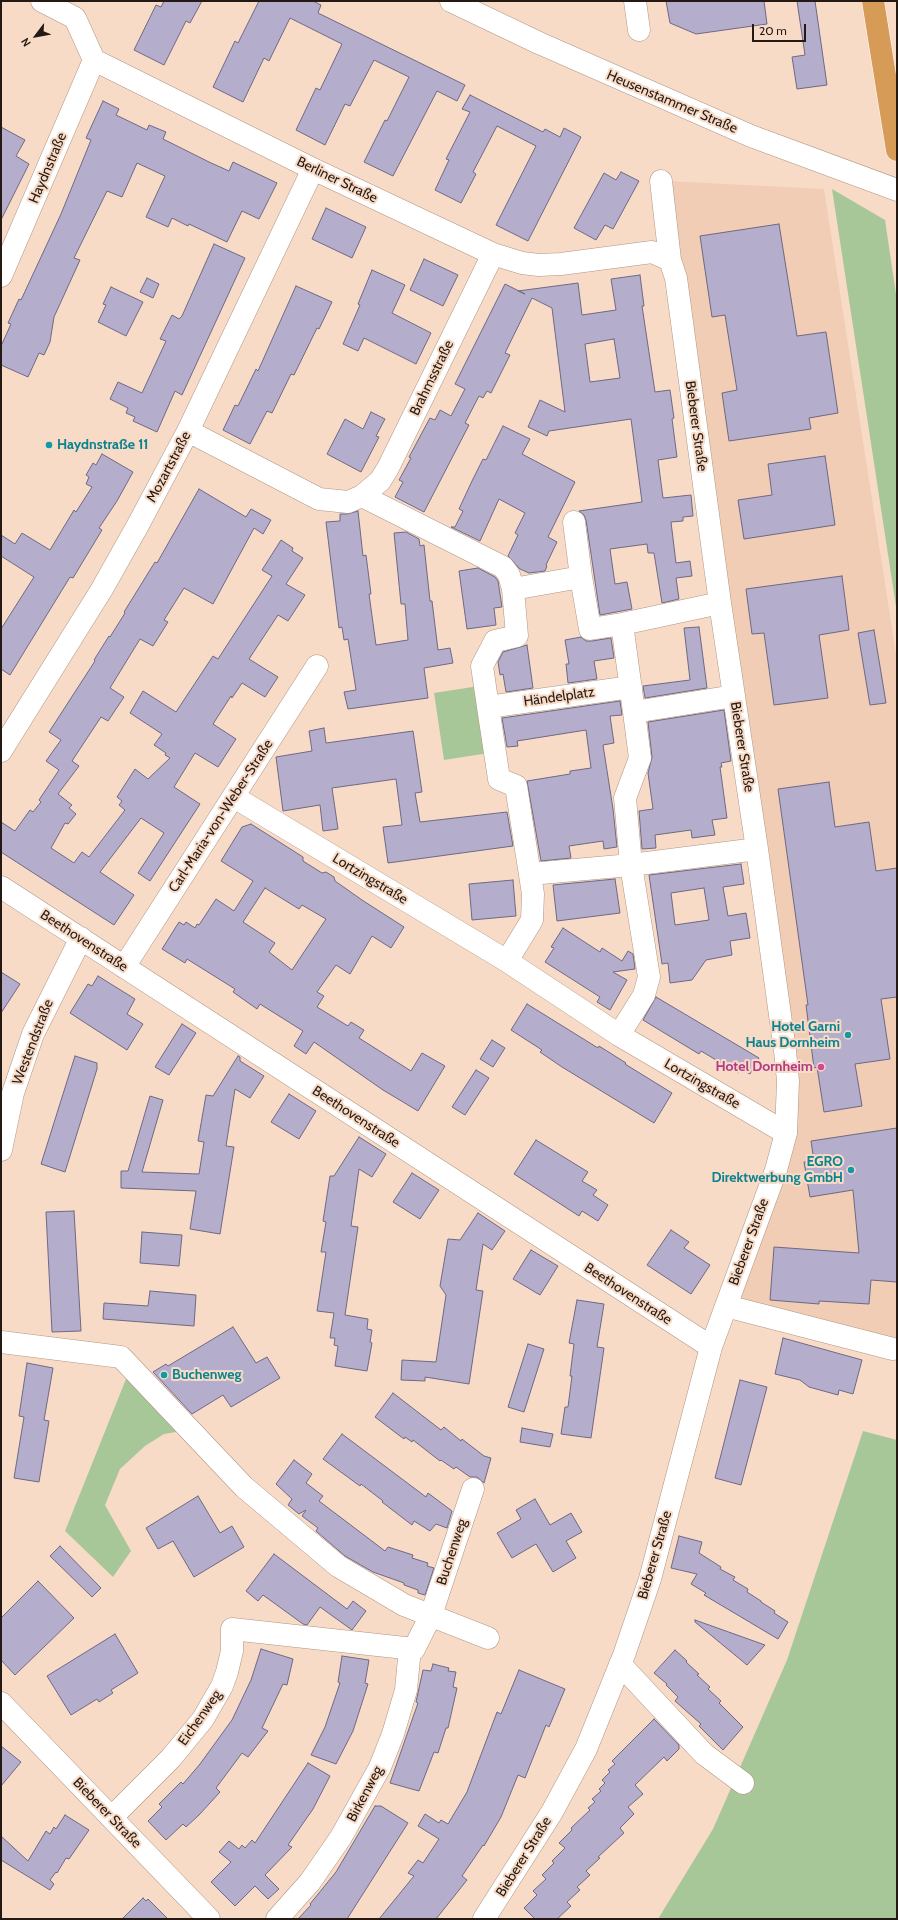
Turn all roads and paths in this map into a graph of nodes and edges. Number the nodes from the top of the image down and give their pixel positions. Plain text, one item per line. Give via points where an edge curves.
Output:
1 (42, 1) edge
2 (451, 1) edge
3 (635, 1) edge
4 (873, 1) edge
5 (639, 30) dead end
6 (94, 60) junction
7 (897, 150) edge
8 (313, 170) junction
9 (661, 181) dead end
10 (897, 190) edge
11 (493, 254) junction
12 (670, 260) junction
13 (1, 276) edge
14 (188, 431) junction
15 (362, 496) junction
16 (574, 522) dead end
17 (581, 577) junction
18 (513, 589) junction
19 (720, 603) junction
20 (622, 624) junction
21 (317, 666) dead end
22 (630, 687) junction
23 (734, 696) junction
24 (488, 707) junction
25 (634, 712) junction
26 (1, 751) edge
27 (234, 797) junction
28 (757, 849) junction
29 (631, 865) junction
30 (530, 874) junction
31 (1, 887) edge
32 (81, 938) junction
33 (506, 961) junction
34 (124, 967) junction
35 (619, 1035) junction
36 (786, 1133) junction
37 (1, 1150) edge
38 (726, 1306) junction
39 (1, 1342) edge
40 (711, 1348) junction
41 (893, 1349) dead end
42 (473, 1489) dead end
43 (431, 1615) junction
44 (488, 1638) dead end
45 (410, 1648) junction
46 (620, 1664) junction
47 (2, 1707) edge
48 (743, 1783) dead end
49 (112, 1817) junction
50 (209, 1919) edge
51 (277, 1919) edge
52 (484, 1919) edge

1 - 6 street via 75,18
2 - 10 street, Heusenstammer Straße via 539,43 751,136
3 - 5 street
4 - 7 highway
6 - 8 street, Berliner Straße
6 - 13 street, Haydnstraße
8 - 11 street, Berliner Straße
8 - 14 street, Mozartstraße
9 - 12 street, Bieberer Straße
11 - 12 street, Berliner Straße via 522,263 539,265 652,252
11 - 15 street, Brahmsstraße via 388,468 380,480
12 - 19 street, Bieberer Straße via 676,278
14 - 15 street, Brahmsstraße via 319,499 348,502
14 - 26 street, Mozartstraße via 102,589
15 - 18 street via 503,567 510,575
16 - 17 street
17 - 18 street
17 - 20 street via 590,629
18 - 24 street via 517,636 495,641 482,666
19 - 20 street
19 - 23 street, Bieberer Straße
20 - 22 street
21 - 27 street, Carl-Maria-von-Weber-Straße
22 - 24 street, Händelplatz
22 - 25 street
23 - 25 street
23 - 28 street, Bieberer Straße
24 - 30 street via 498,779 516,786
25 - 29 street via 640,758 625,798
27 - 33 street, Lortzingstraße
27 - 34 street, Carl-Maria-von-Weber-Straße
28 - 29 street
28 - 36 street, Bieberer Straße via 785,1051 788,1081
29 - 30 street
29 - 35 street via 649,977 644,995
30 - 33 street via 533,894 532,920
31 - 32 street, Beethovenstraße
32 - 34 street, Beethovenstraße
32 - 37 street, Westendstraße via 33,1034 13,1093
33 - 35 street, Lortzingstraße
34 - 40 street, Beethovenstraße
35 - 36 street, Lortzingstraße
36 - 38 street, Bieberer Straße via 776,1170
38 - 40 street, Bieberer Straße
38 - 41 street
39 - 43 street via 121,1357 233,1476 312,1546 338,1566 388,1597
40 - 46 street, Bieberer Straße via 650,1579
42 - 43 street, Buchenweg
43 - 44 street
43 - 45 street, Buchenweg via 414,1649
45 - 49 street, Eichenweg via 232,1629 232,1651 227,1672 203,1719 171,1758
45 - 51 street, Birkenweg via 406,1690 380,1767 341,1837 310,1882
46 - 48 street via 704,1754
46 - 52 street, Bieberer Straße via 575,1770 552,1812
47 - 49 street, Bieberer Straße
49 - 50 street, Bieberer Straße

